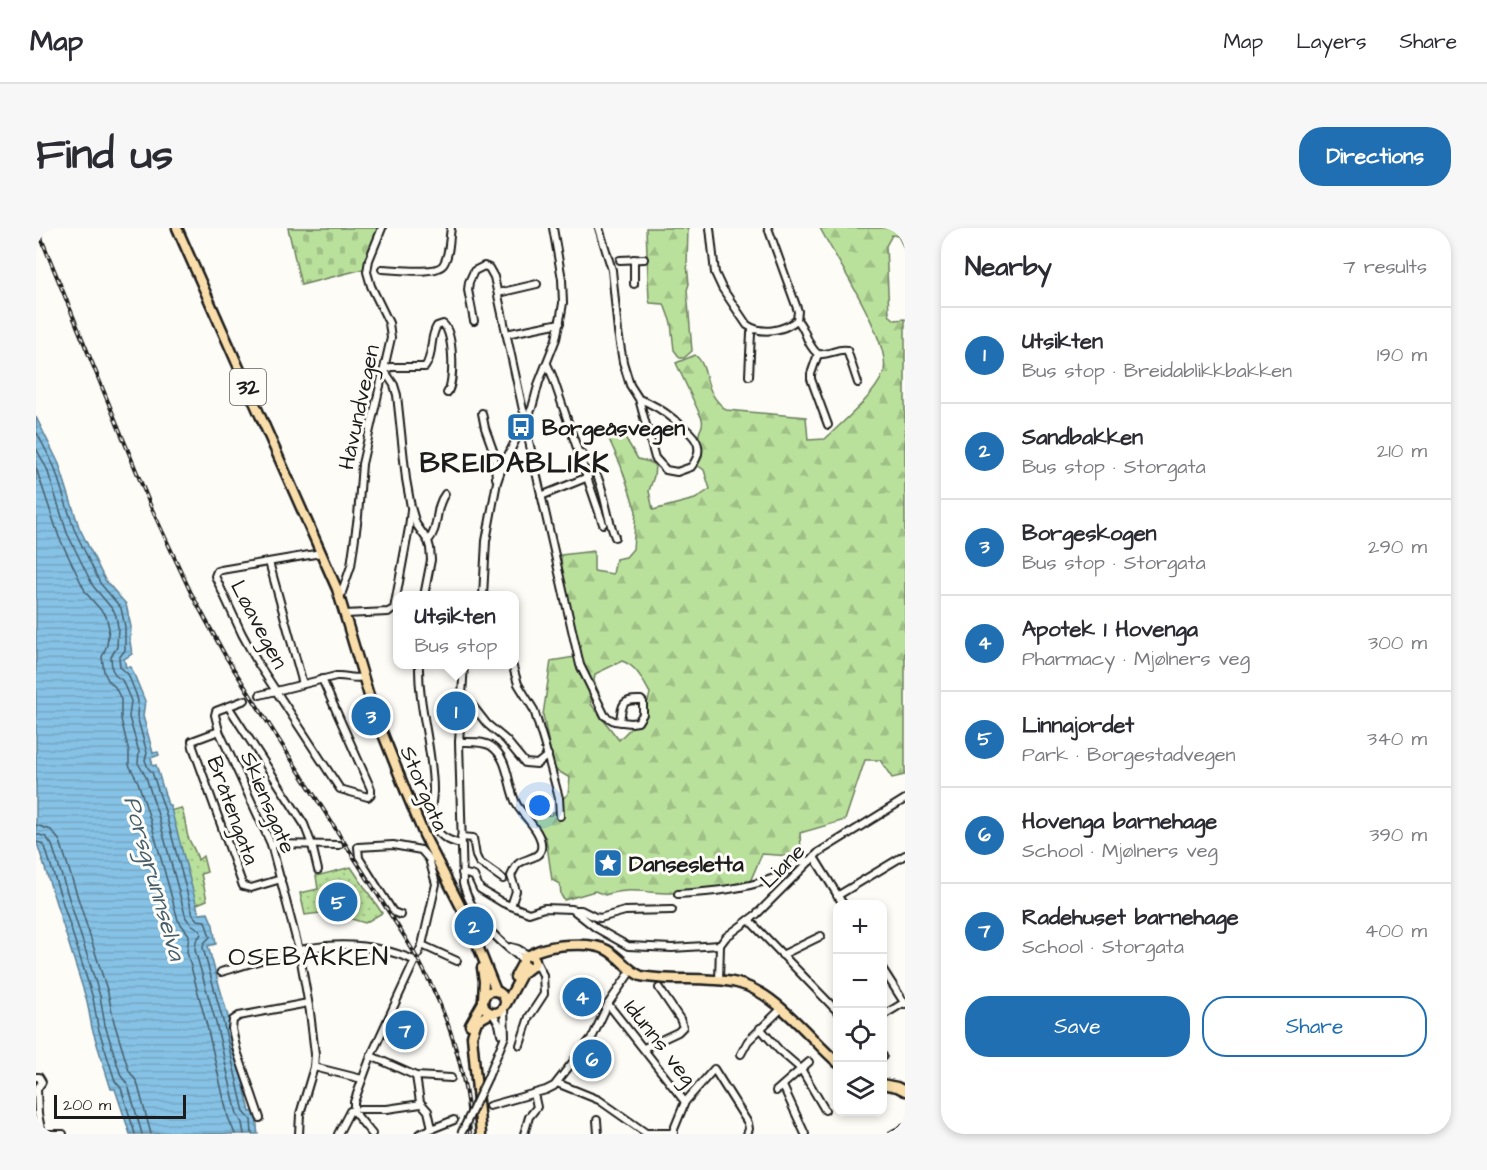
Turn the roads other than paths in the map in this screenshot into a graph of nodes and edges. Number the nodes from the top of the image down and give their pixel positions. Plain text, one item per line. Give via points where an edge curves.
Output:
1 (177, 228) edge
2 (382, 228) edge
3 (451, 228) edge
4 (553, 228) edge
5 (599, 228) edge
6 (710, 228) edge
7 (768, 228) edge
8 (644, 259) dead end
9 (620, 260) dead end
10 (634, 260) junction
11 (382, 269) dead end
12 (537, 284) dead end
13 (634, 284) dead end
14 (498, 293) junction
15 (798, 320) junction
16 (474, 321) dead end
17 (560, 323) junction
18 (753, 329) junction
19 (506, 334) junction
20 (818, 354) junction
21 (547, 364) junction
22 (384, 370) junction
23 (748, 376) dead end
24 (858, 383) dead end
25 (447, 393) dead end
26 (639, 399) junction
27 (482, 413) dead end
28 (528, 418) junction
29 (828, 425) dead end
30 (523, 428) junction
31 (578, 452) junction
32 (588, 477) junction
33 (497, 482) junction
34 (445, 494) dead end
35 (542, 496) junction
36 (411, 507) junction
37 (603, 524) dead end
38 (615, 537) dead end
39 (428, 541) junction
40 (320, 549) junction
41 (268, 562) junction
42 (397, 591) edge
43 (425, 591) edge
44 (483, 591) edge
45 (340, 598) junction
46 (393, 610) edge
47 (345, 614) junction
48 (420, 669) edge
49 (464, 669) edge
50 (514, 669) edge
51 (364, 677) junction
52 (322, 679) junction
53 (303, 684) junction
54 (276, 692) junction
55 (260, 695) dead end
56 (461, 699) junction
57 (245, 700) dead end
58 (228, 706) junction
59 (620, 722) junction
60 (219, 731) junction
61 (459, 742) junction
62 (548, 755) junction
63 (905, 799) edge
64 (560, 816) dead end
65 (461, 840) junction
66 (271, 844) junction
67 (227, 845) junction
68 (236, 845) dead end
69 (312, 845) junction
70 (339, 845) dead end
71 (905, 855) edge
72 (812, 859) junction
73 (318, 870) dead end
74 (462, 873) junction
75 (281, 879) junction
76 (503, 879) dead end
77 (678, 894) dead end
78 (837, 896) junction
79 (840, 900) edge
80 (459, 906) junction
81 (511, 906) junction
82 (576, 910) junction
83 (672, 910) dead end
84 (401, 915) dead end
85 (749, 920) junction
86 (821, 936) dead end
87 (422, 945) junction
88 (720, 945) junction
89 (299, 950) junction
90 (782, 955) junction
91 (416, 961) junction
92 (457, 961) dead end
93 (530, 961) junction
94 (631, 970) junction
95 (221, 972) dead end
96 (887, 976) edge
97 (719, 981) junction
98 (660, 988) dead end
99 (497, 991) junction
100 (483, 1001) junction
101 (308, 1003) junction
102 (905, 1003) edge
103 (608, 1004) junction
104 (505, 1006) junction
105 (833, 1008) edge
106 (780, 1009) junction
107 (491, 1013) junction
108 (887, 1013) edge
109 (760, 1028) junction
110 (501, 1044) junction
111 (520, 1045) dead end
112 (644, 1048) junction
113 (741, 1054) dead end
114 (371, 1056) junction
115 (809, 1062) dead end
116 (836, 1062) edge
117 (314, 1067) junction
118 (801, 1069) junction
119 (475, 1075) junction
120 (416, 1076) junction
121 (36, 1077) edge
122 (451, 1078) dead end
123 (362, 1079) junction
124 (556, 1083) junction
125 (887, 1085) edge
126 (783, 1086) junction
127 (36, 1089) edge
128 (777, 1090) dead end
129 (905, 1091) edge
130 (534, 1094) junction
131 (685, 1102) junction
132 (421, 1104) junction
133 (489, 1106) dead end
134 (357, 1110) junction
135 (825, 1110) dead end
136 (260, 1118) dead end
137 (454, 1119) dead end
138 (597, 1120) dead end
139 (432, 1128) junction
140 (905, 1128) edge
141 (42, 1134) edge
142 (49, 1134) edge
143 (63, 1134) edge
144 (299, 1134) edge
145 (338, 1134) edge
146 (372, 1134) edge
147 (419, 1134) edge
148 (461, 1134) edge
149 (481, 1134) edge
150 (524, 1134) edge
151 (598, 1134) edge
152 (673, 1134) edge
153 (747, 1134) edge
154 (805, 1134) edge
155 (893, 1134) edge

1 - 40 main road, 32
2 - 22 street, Håvundvegen via 368,272 391,331
3 - 11 street via 447,253 438,268
4 - 17 street via 563,293
5 - 26 street via 612,270 623,362
6 - 18 street via 715,273 742,319
7 - 15 street
8 - 10 street
9 - 10 street
10 - 13 street
12 - 14 street
14 - 16 street via 489,268 481,266 474,270 468,290
14 - 19 street
15 - 18 street via 772,331
15 - 20 street via 809,345
17 - 19 street
17 - 21 street
18 - 23 street
19 - 28 street
20 - 24 street via 847,350
20 - 29 street via 810,374
21 - 28 street
21 - 31 street
22 - 25 street via 427,366 434,331 443,324 449,332 452,367
22 - 36 street via 397,395
22 - 45 street, Håvundvegen via 361,474 351,566
26 - 26 street via 658,463 672,472 691,467 698,451 696,437 661,408
27 - 33 street via 494,453
28 - 30 street
30 - 33 street
30 - 35 street
31 - 32 street
31 - 38 street via 600,481
32 - 35 street
32 - 37 street
33 - 44 street via 486,541
34 - 39 street
35 - 59 street via 580,665 605,716
36 - 39 street
36 - 42 street
39 - 43 street via 430,560
40 - 41 street, Løavegen
40 - 45 main road, Storgata / 32
41 - 53 street
41 - 54 street, Løavegen via 221,570 215,576 242,634
45 - 47 main road, Storgata / 32
46 - 47 street
47 - 51 main road, Storgata / 32
48 - 65 street via 432,765 431,819 443,838
49 - 56 street
50 - 62 street via 534,710
51 - 52 street
51 - 80 main road, Storgata / 32 via 409,801
52 - 53 street
52 - 54 street via 370,789 368,797 340,789
53 - 54 street
54 - 55 street
56 - 61 street
56 - 62 street via 469,701 525,763 537,764
57 - 58 street
58 - 60 street, Skiensgate via 214,713
58 - 69 street via 300,816
59 - 59 street via 638,722 643,714 642,700 625,702
60 - 66 street, Skiensgate
60 - 67 street, Bråtengata via 192,741
61 - 65 street
61 - 81 street via 484,744 495,751 506,768 518,806 534,827 541,849 519,863 511,876 516,891
62 - 64 street
63 - 72 street, Liane
65 - 74 street
65 - 76 street via 471,836 477,859
66 - 69 street
66 - 75 street, Skiensgate
67 - 68 street
67 - 75 street, Bråtengata via 246,889
69 - 70 street
69 - 73 street
71 - 78 street
72 - 77 street via 801,861 777,876 739,887
72 - 78 street
72 - 85 street, Liane
74 - 81 street via 474,876 483,891
74 - 93 street via 474,910 491,934 508,947 518,949
75 - 89 street, Skiensgate
78 - 79 street
80 - 99 main road, Storgata / 32
80 - 100 main road, Storgata / 32 via 483,973
81 - 82 street via 529,913 550,908
82 - 83 street via 597,918 630,910
82 - 88 street via 628,946
84 - 87 street, Storgata via 390,908 359,858 358,848 393,845 421,850 429,859 436,884
85 - 88 street, Liane
85 - 90 street
86 - 90 street
87 - 91 street, Storgata
87 - 92 street
88 - 97 street
89 - 91 street via 357,945
89 - 95 street
89 - 101 street, Skiensgate
90 - 105 street
91 - 114 street, Storgata
93 - 94 main road via 540,949 586,945 610,952
93 - 99 main road via 508,988
93 - 104 main road
93 - 111 street via 543,981 543,998 530,1017
94 - 97 main road via 647,977
94 - 103 street
96 - 102 street
97 - 106 main road via 753,989
98 - 112 street via 683,1027
99 - 100 main road, 32 via 488,993
99 - 104 main road, 32 via 504,996
100 - 107 main road
100 - 119 main road, 32 via 467,1038
101 - 117 street, Skiensgate
101 - 136 street via 233,1020 231,1029 237,1051
102 - 108 street
103 - 112 street, Idunns veg
103 - 124 street via 593,1036
104 - 107 main road, 32 via 498,1013
104 - 110 street via 505,1036
106 - 109 street
106 - 116 main road
107 - 110 street via 500,1027
107 - 119 main road, 32 via 477,1021 473,1030
109 - 113 street
109 - 118 street
110 - 148 street, bridge
112 - 131 street, Idunns veg
114 - 120 street
114 - 123 street, Storgata
115 - 118 street
117 - 123 street
117 - 144 street, Skiensgate via 302,1104
118 - 126 street
118 - 135 street
119 - 149 main road, 32
120 - 122 street
120 - 132 street
121 - 127 street via 42,1082
123 - 134 street, Storgata
124 - 130 street
124 - 152 street via 599,1100 646,1132
125 - 129 main road
126 - 128 street
126 - 154 street
127 - 141 street
130 - 133 street
130 - 150 street via 537,1107
131 - 152 street
131 - 153 street via 714,1069 748,1123
132 - 134 street
132 - 139 street via 428,1111
134 - 145 street via 350,1113
134 - 146 street
137 - 139 street
138 - 151 street
139 - 147 street
140 - 155 street
142 - 143 street

